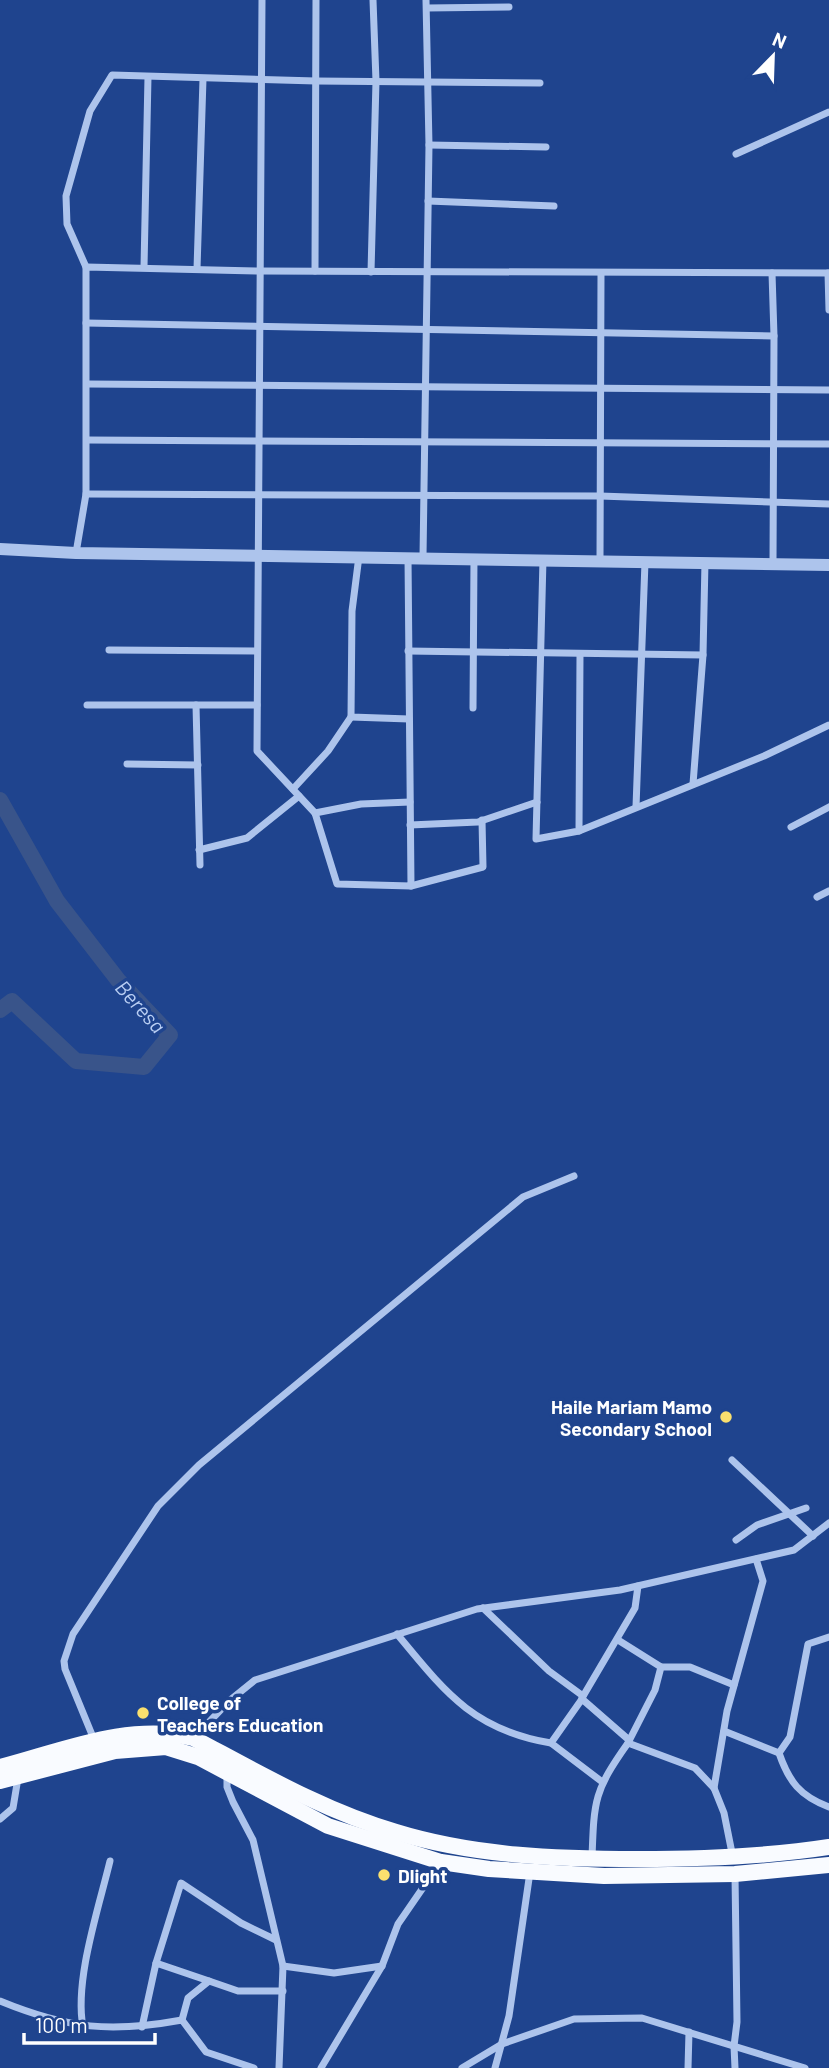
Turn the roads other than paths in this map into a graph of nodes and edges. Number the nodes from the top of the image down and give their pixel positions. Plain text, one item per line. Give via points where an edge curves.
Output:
1 (262, 0) edge
2 (316, 0) edge
3 (373, 0) edge
4 (426, 4) edge
5 (509, 7) dead end
6 (148, 77) junction
7 (203, 79) junction
8 (262, 80) junction
9 (316, 81) junction
10 (376, 81) junction
11 (428, 82) junction
12 (540, 83) dead end
13 (829, 112) edge
14 (429, 145) junction
15 (546, 147) dead end
16 (736, 154) dead end
17 (428, 201) junction
18 (554, 206) dead end
19 (86, 267) junction
20 (144, 267) junction
21 (197, 269) junction
22 (259, 271) junction
23 (315, 271) junction
24 (371, 272) junction
25 (426, 272) junction
26 (601, 273) junction
27 (772, 273) junction
28 (829, 273) edge
29 (829, 310) edge
30 (86, 323) junction
31 (259, 326) junction
32 (425, 329) junction
33 (600, 333) junction
34 (775, 336) junction
35 (87, 384) junction
36 (258, 384) junction
37 (425, 386) junction
38 (600, 388) junction
39 (774, 389) junction
40 (829, 390) edge
41 (87, 440) junction
42 (258, 442) junction
43 (424, 443) junction
44 (600, 443) junction
45 (775, 444) junction
46 (829, 444) edge
47 (86, 494) junction
48 (258, 494) junction
49 (600, 496) junction
50 (424, 497) junction
51 (774, 503) junction
52 (829, 504) edge
53 (0, 549) edge
54 (76, 553) junction
55 (257, 554) junction
56 (359, 556) junction
57 (408, 556) junction
58 (423, 557) junction
59 (474, 558) junction
60 (543, 559) junction
61 (600, 560) junction
62 (645, 561) junction
63 (705, 562) junction
64 (773, 564) junction
65 (829, 565) edge
66 (109, 650) dead end
67 (257, 650) junction
68 (408, 651) junction
69 (473, 653) junction
70 (541, 654) junction
71 (580, 655) junction
72 (644, 655) junction
73 (703, 655) junction
74 (87, 705) dead end
75 (196, 705) junction
76 (257, 705) junction
77 (473, 708) dead end
78 (351, 717) junction
79 (409, 719) junction
80 (829, 725) edge
81 (127, 764) dead end
82 (198, 765) junction
83 (694, 784) junction
84 (296, 792) junction
85 (410, 802) junction
86 (537, 802) junction
87 (636, 807) junction
88 (829, 807) edge
89 (315, 813) junction
90 (482, 820) junction
91 (410, 825) junction
92 (790, 827) dead end
93 (579, 831) junction
94 (199, 850) junction
95 (200, 864) dead end
96 (411, 887) junction
97 (829, 891) edge
98 (817, 897) dead end
99 (573, 1176) dead end
100 (732, 1460) dead end
101 (806, 1508) dead end
102 (790, 1514) junction
103 (829, 1522) edge
104 (813, 1536) junction
105 (736, 1540) dead end
106 (756, 1559) junction
107 (638, 1586) junction
108 (483, 1608) junction
109 (397, 1634) junction
110 (829, 1637) edge
111 (618, 1640) junction
112 (661, 1667) junction
113 (734, 1685) junction
114 (582, 1697) junction
115 (723, 1731) junction
116 (193, 1738) junction
117 (628, 1742) junction
118 (551, 1743) junction
119 (94, 1749) junction
120 (779, 1754) junction
121 (230, 1766) junction
122 (0, 1767) edge
123 (18, 1776) junction
124 (0, 1781) edge
125 (601, 1781) junction
126 (714, 1788) junction
127 (829, 1807) edge
128 (0, 1819) edge
129 (829, 1847) edge
130 (592, 1859) junction
131 (110, 1861) dead end
132 (441, 1862) junction
133 (829, 1865) edge
134 (734, 1866) junction
135 (530, 1872) junction
136 (276, 1940) junction
137 (156, 1963) junction
138 (283, 1966) junction
139 (382, 1966) junction
140 (209, 1981) junction
141 (283, 1991) junction
142 (0, 2001) edge
143 (183, 2020) junction
144 (83, 2026) junction
145 (142, 2027) junction
146 (689, 2032) junction
147 (502, 2044) junction
148 (734, 2046) junction
149 (254, 2068) edge
150 (279, 2068) edge
151 (321, 2068) edge
152 (462, 2068) edge
153 (495, 2068) edge
154 (688, 2068) edge
155 (735, 2068) edge
156 (806, 2068) edge

1 - 8 street
2 - 9 street
3 - 10 street
4 - 5 street
4 - 11 street
6 - 7 street
6 - 19 street via 112,75 90,111 66,196 67,224
6 - 20 street
7 - 8 street
7 - 21 street
8 - 9 street
8 - 22 street
9 - 10 street
9 - 23 street
10 - 11 street
10 - 24 street
11 - 12 street
11 - 14 street
13 - 16 street
14 - 15 street
14 - 17 street
17 - 18 street
17 - 25 street
19 - 20 street
19 - 30 street
20 - 21 street
21 - 22 street
22 - 23 street
22 - 31 street
23 - 24 street
24 - 25 street
25 - 26 street
25 - 32 street
26 - 27 street
26 - 33 street
27 - 28 street
27 - 34 street
28 - 29 street
30 - 31 street
30 - 35 street
31 - 32 street
31 - 36 street
32 - 33 street
32 - 37 street
33 - 34 street
33 - 38 street
34 - 39 street
35 - 36 street
35 - 41 street
36 - 37 street
36 - 42 street
37 - 38 street
37 - 43 street
38 - 39 street
38 - 44 street
39 - 40 street
39 - 45 street
41 - 42 street
41 - 47 street
42 - 43 street
42 - 48 street
43 - 44 street
43 - 50 street
44 - 45 street
44 - 49 street
45 - 46 street
45 - 51 street
47 - 48 street
47 - 54 street
48 - 50 street
48 - 55 street
49 - 50 street
49 - 51 street
49 - 61 street
50 - 58 street
51 - 52 street
51 - 64 street
53 - 54 street
54 - 55 street
55 - 56 street
55 - 67 street
56 - 57 street
56 - 78 street via 352,611
57 - 58 street
57 - 68 street
58 - 59 street
59 - 60 street
59 - 69 street
60 - 61 street
60 - 70 street
61 - 62 street
62 - 63 street
62 - 72 street
63 - 64 street
63 - 73 street
64 - 65 street
66 - 67 street
67 - 76 street
68 - 69 street
68 - 79 street
69 - 70 street
69 - 77 street
70 - 71 street
70 - 86 street
71 - 72 street
71 - 93 street
72 - 73 street
72 - 87 street
73 - 83 street
74 - 75 street
75 - 76 street
75 - 82 street
76 - 84 street via 257,751
78 - 79 street
78 - 84 street
79 - 85 street
80 - 83 street
81 - 82 street
82 - 94 street
83 - 87 street
84 - 89 street
84 - 94 street via 247,838
85 - 89 street via 361,804
85 - 91 street
86 - 90 street
86 - 93 street via 536,839
87 - 93 street
88 - 92 street
89 - 96 street via 337,884
90 - 91 street
90 - 96 street via 483,867
91 - 96 street
94 - 95 street
97 - 98 street
99 - 119 street via 523,1197 200,1465 158,1506 73,1634 64,1661
100 - 102 street
101 - 102 street
102 - 104 street
102 - 105 street via 757,1525
103 - 104 street
104 - 106 street via 794,1550
106 - 107 street
106 - 113 street via 762,1581
107 - 108 street
107 - 111 street via 635,1608
108 - 109 street
108 - 114 street
109 - 116 street via 256,1680
109 - 118 street via 427,1670 484,1723
110 - 120 street via 808,1644 790,1737
111 - 112 street
111 - 114 street
112 - 113 street via 690,1667
112 - 117 street via 655,1690
113 - 115 street
114 - 117 street
114 - 118 street
115 - 120 street
115 - 126 street
116 - 119 highway via 150,1732
116 - 121 highway
117 - 125 street
117 - 126 street via 695,1768
118 - 125 street
119 - 121 highway via 166,1747
119 - 122 highway
119 - 123 highway
120 - 127 street via 792,1784
121 - 130 highway via 397,1833 468,1849
121 - 132 highway via 328,1826
121 - 136 street via 230,1794 253,1840
123 - 124 highway
123 - 128 street via 13,1808
125 - 130 street via 593,1809
126 - 134 street
129 - 134 highway
130 - 134 highway
131 - 144 street via 82,1986
132 - 135 highway
132 - 139 street via 398,1924
133 - 134 highway
134 - 135 highway via 604,1876
134 - 148 street
135 - 147 street
136 - 137 street via 181,1883
136 - 138 street
137 - 140 street
137 - 145 street
138 - 139 street via 334,1973
138 - 141 street
139 - 151 street
140 - 141 street via 238,1991
140 - 143 street via 188,1998
141 - 150 street
142 - 144 street
143 - 145 street
143 - 149 street via 206,2052
144 - 145 street
146 - 147 street via 642,2018 574,2019
146 - 148 street
146 - 154 street
147 - 152 street
147 - 153 street
148 - 155 street
148 - 156 street

